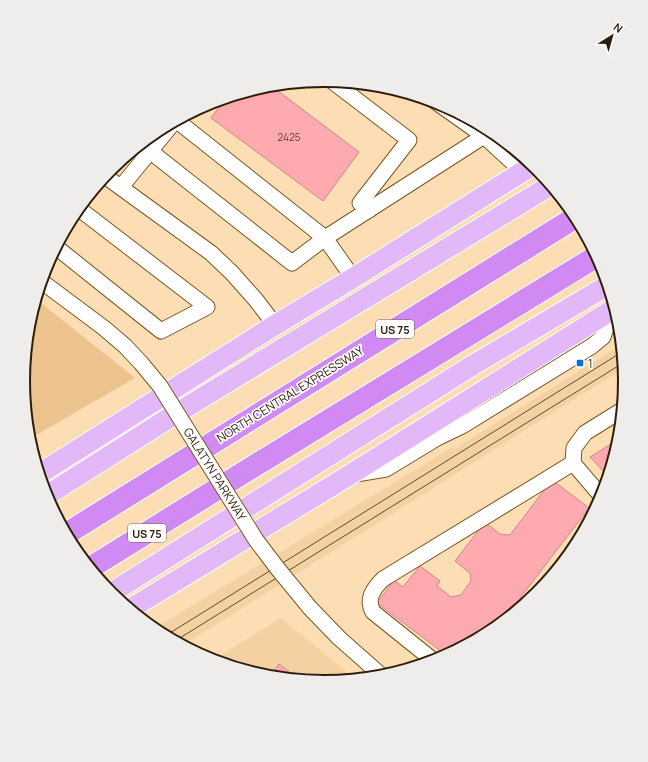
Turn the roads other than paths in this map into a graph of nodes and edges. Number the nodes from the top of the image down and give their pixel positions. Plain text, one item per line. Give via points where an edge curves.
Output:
1 (341, 88) edge
2 (467, 124) edge
3 (180, 125) edge
4 (484, 136) junction
5 (146, 147) edge
6 (526, 168) edge
7 (528, 169) edge
8 (110, 179) edge
9 (121, 187) junction
10 (546, 188) edge
11 (369, 210) junction
12 (84, 212) edge
13 (570, 221) edge
14 (325, 238) junction
15 (60, 250) edge
16 (592, 259) edge
17 (353, 278) junction
18 (46, 285) edge
19 (603, 288) edge
20 (609, 312) edge
21 (275, 325) junction
22 (177, 413) junction
23 (616, 414) edge
24 (573, 463) junction
25 (44, 471) edge
26 (597, 491) edge
27 (52, 493) edge
28 (238, 512) junction
29 (71, 531) edge
30 (95, 565) edge
31 (117, 589) edge
32 (135, 606) edge
33 (428, 656) edge
34 (375, 670) edge

1 - 11 street via 409,140 360,203
2 - 4 street
3 - 14 street
4 - 6 street
4 - 11 street
5 - 9 street
5 - 14 street via 292,263
7 - 17 main road
8 - 9 street
9 - 21 street via 211,252 256,300
10 - 22 main road
11 - 14 street
12 - 15 street via 207,307 161,331
13 - 29 highway, NORTH CENTRAL EXPRESSWAY / US 75
14 - 17 street
16 - 30 highway, US 75
17 - 21 main road
18 - 22 street, GALATYN PARKWAY, bridge via 125,346 160,386
19 - 28 main road via 473,365
20 - 32 main road
21 - 25 main road
22 - 27 main road
22 - 28 street, GALATYN PARKWAY, bridge
23 - 24 street via 585,433 574,448
24 - 26 street
24 - 33 street via 383,579 376,586 369,600 373,612
28 - 31 main road
28 - 34 street, GALATYN PARKWAY, bridge via 256,540 298,594 338,638

